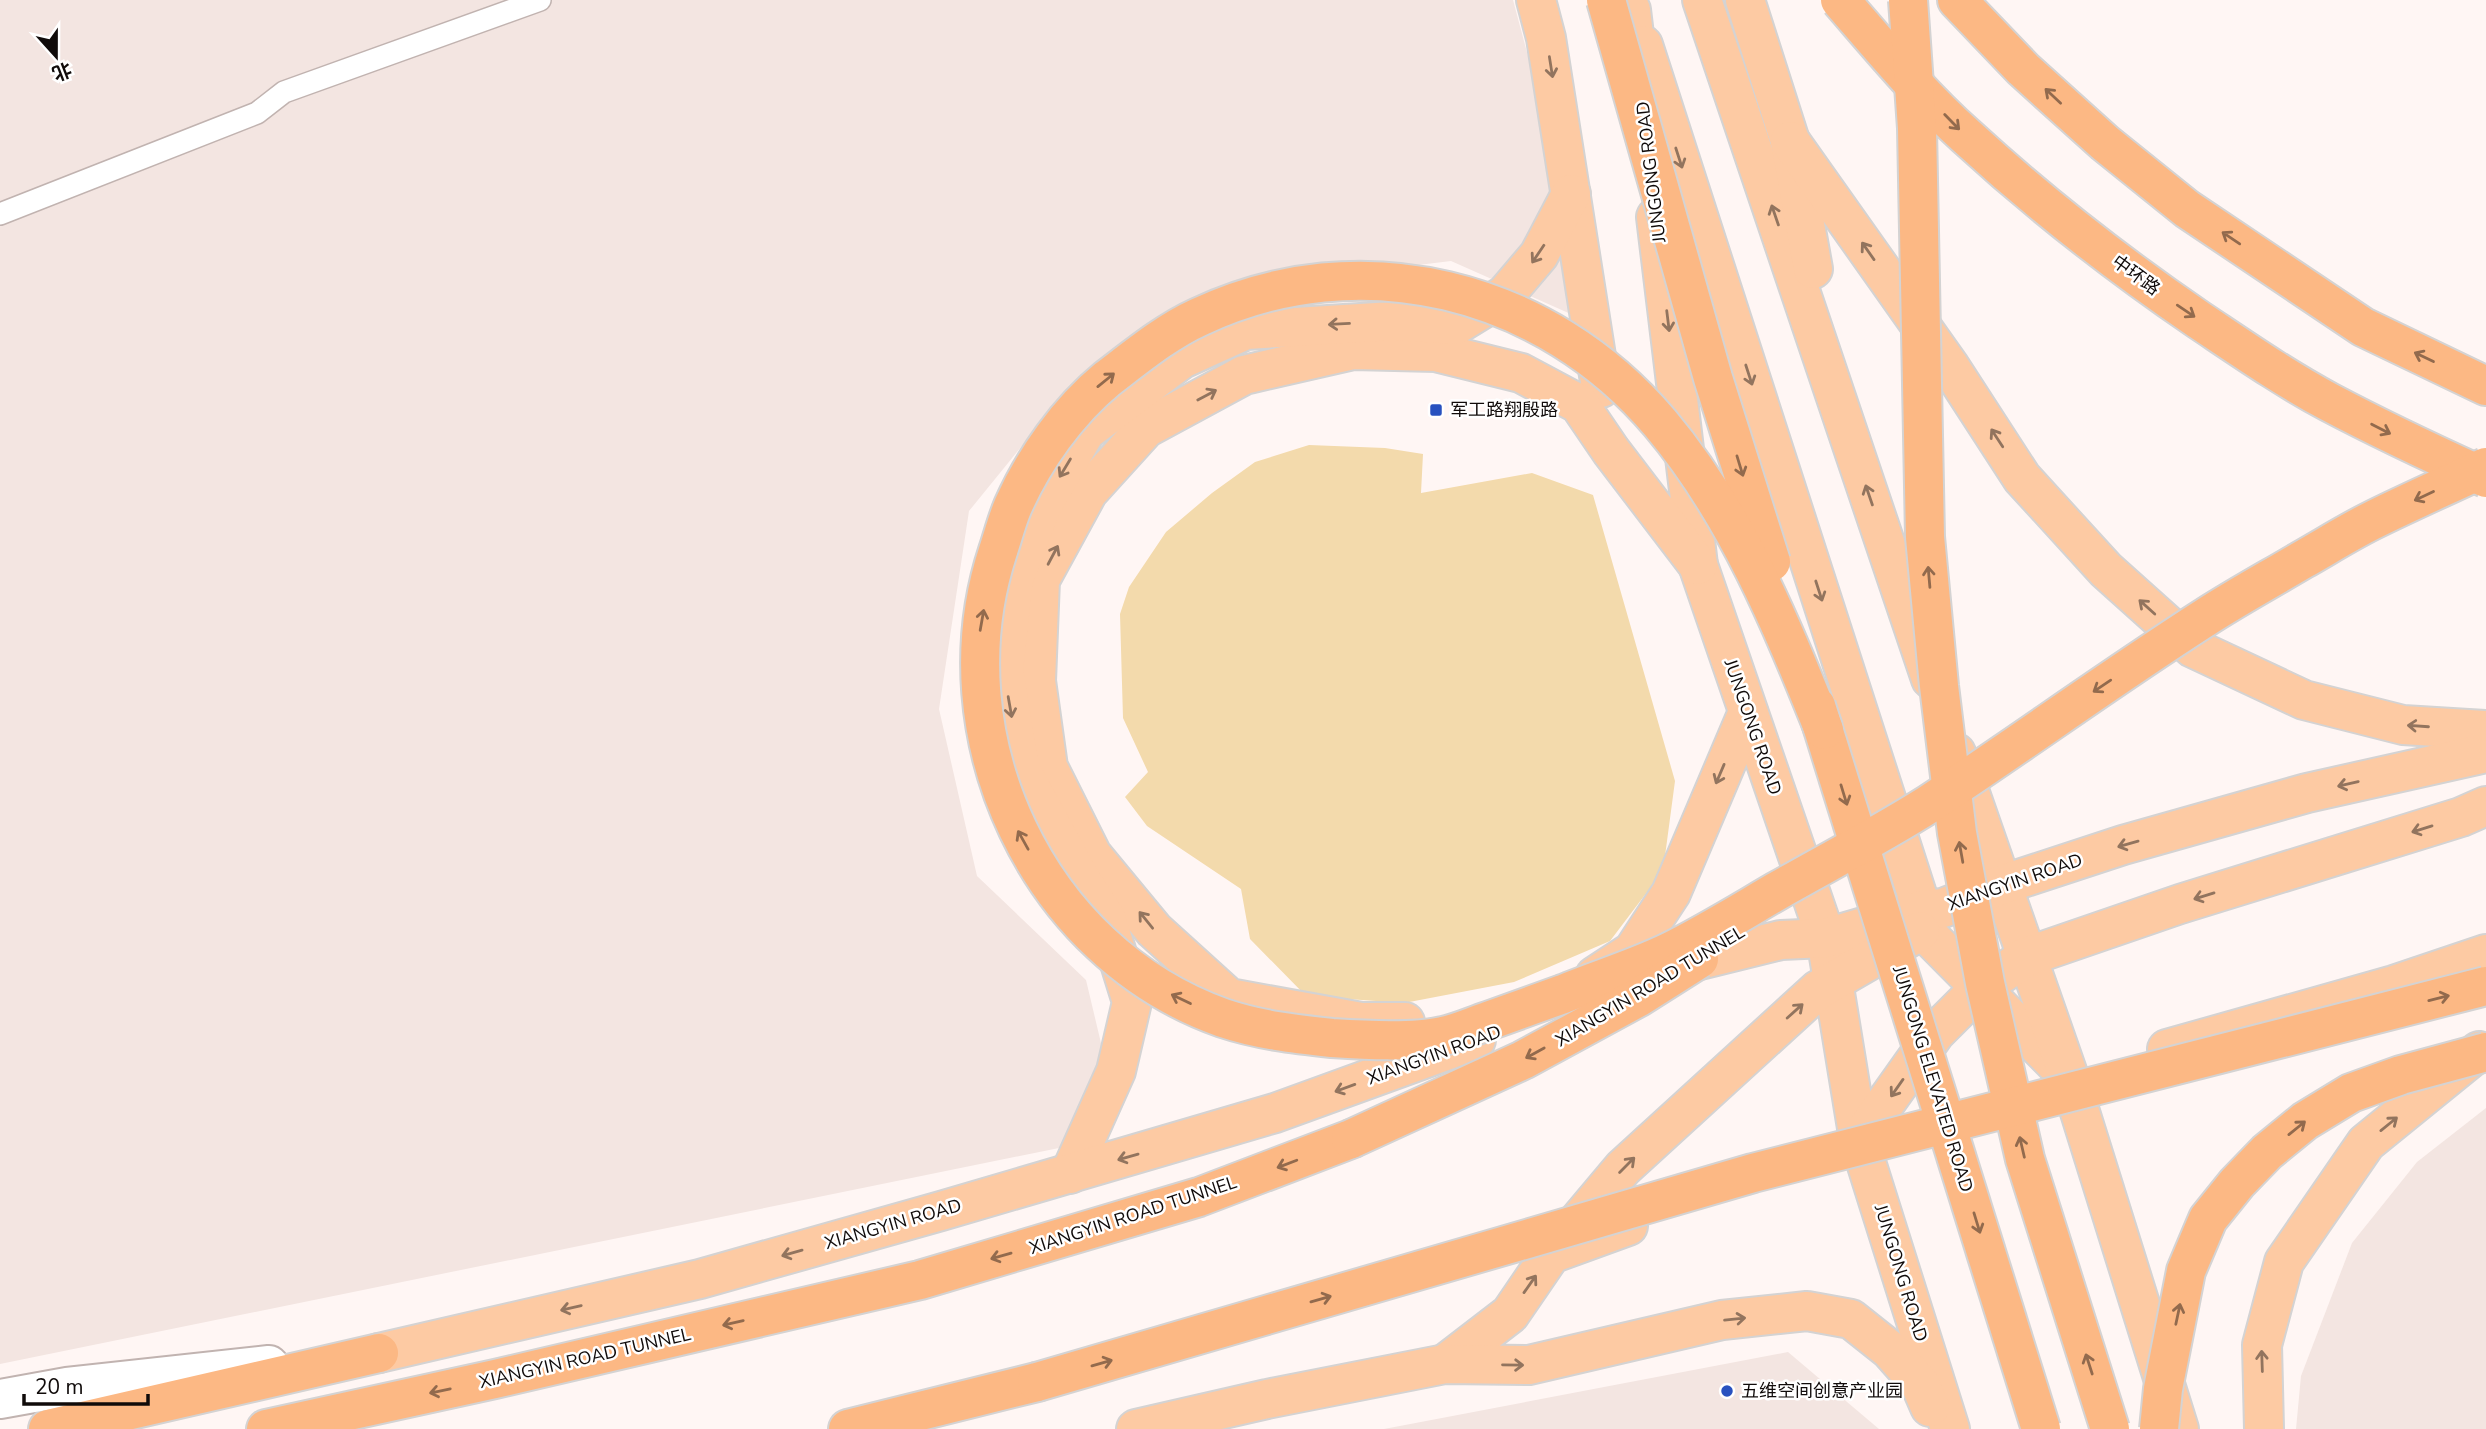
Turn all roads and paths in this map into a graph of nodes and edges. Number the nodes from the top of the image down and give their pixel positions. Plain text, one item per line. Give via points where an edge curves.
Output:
1 (540, 0) edge
2 (1536, 0) edge
3 (1702, 0) edge
4 (1745, 0) edge
5 (1840, 0) edge
6 (1908, 0) edge
7 (1957, 0) edge
8 (1622, 3) edge
9 (1790, 141) junction
10 (1571, 194) junction
11 (0, 214) edge
12 (2486, 386) edge
13 (1835, 396) junction
14 (1611, 451) junction
15 (2486, 467) edge
16 (2486, 478) edge
17 (1698, 565) junction
18 (1748, 712) junction
19 (1824, 730) junction
20 (2486, 730) edge
21 (2486, 754) edge
22 (2486, 806) edge
23 (1924, 807) junction
24 (2001, 885) junction
25 (1922, 920) junction
26 (1826, 939) junction
27 (2486, 954) edge
28 (2026, 957) junction
29 (1833, 982) junction
30 (2486, 986) edge
31 (1979, 989) junction
32 (1524, 1022) junction
33 (2486, 1045) edge
34 (2486, 1052) edge
35 (2069, 1077) junction
36 (1859, 1140) junction
37 (1070, 1174) junction
38 (1551, 1254) junction
39 (379, 1353) junction
40 (1445, 1364) junction
41 (0, 1399) edge
42 (48, 1429) edge
43 (265, 1429) edge
44 (848, 1429) edge
45 (1136, 1429) edge
46 (1940, 1429) edge
47 (1950, 1429) edge
48 (2041, 1429) edge
49 (2110, 1429) edge
50 (2159, 1429) edge
51 (2179, 1429) edge
52 (2264, 1429) edge

1 - 11 lane via 284,92 257,113
2 -> 10 main road
13 -> 3 main road, JUNGONG ROAD
4 - 9 main road, JUNGONG ROAD
5 -> 16 highway, 中环路, bridge via 1964,135 2135,276 2326,401
49 -> 6 highway, bridge via 2025,1159 1957,834 1926,537 1917,128
12 -> 7 highway via 2363,327 2187,209 2105,144
8 -> 17 main road, JUNGONG ROAD
8 -> 19 highway, bridge via 1713,378
8 -> 25 main road, JUNGONG ROAD
9 - 13 main road, JUNGONG ROAD
20 -> 9 main road via 2403,725 2304,700 2193,648 2106,570 2022,478 1950,367
10 - 14 main road
10 -> 37 main road via 1539,255 1505,295 1456,325 1392,321 1246,330 1182,359 1086,431 1042,506 1014,579 1004,670 1020,768 1106,918 1132,1002 1116,1071
24 -> 13 main road, JUNGONG ROAD
14 - 17 main road
32 -> 14 main road via 1361,1022 1228,998 1153,930 1092,855 1048,767 1036,681 1040,580 1087,492 1146,428 1244,375 1339,353 1436,352 1521,373 1579,404
15 -> 23 highway, bridge via 2363,525 2214,611
17 - 18 main road, JUNGONG ROAD
18 - 26 main road, JUNGONG ROAD
18 -> 32 main road via 1671,893 1633,951
23 -> 19 highway, bridge via 1666,954 1439,1038 1356,1040 1276,1033 1220,1017 1173,995 1124,963 1083,926 1048,882 1019,834 985,734 979,687 980,632 990,574 1013,506 1047,445 1090,393 1196,318 1264,292 1330,280 1395,280 1457,292 1512,312 1562,338 1654,415 1707,485 1751,559
19 -> 48 highway, JUNGONG ELEVATED ROAD, bridge
21 -> 24 main road, XIANGYIN ROAD via 2307,793
22 -> 28 main road
23 -> 43 highway, XIANGYIN ROAD TUNNEL, bridge via 1719,946 1523,1060 1351,1139 1212,1192 920,1280
24 - 25 main road, XIANGYIN ROAD
24 - 28 main road, JUNGONG ROAD
25 - 26 main road, XIANGYIN ROAD
25 - 29 main road
25 - 31 main road, JUNGONG ROAD
26 - 29 main road, JUNGONG ROAD
26 - 32 main road, XIANGYIN ROAD via 1781,940 1675,965
27 - 35 main road via 2394,985
28 - 31 main road
28 - 35 main road, JUNGONG ROAD
29 - 36 main road, JUNGONG ROAD
38 -> 29 main road via 1623,1168 1818,990
44 -> 30 highway, bridge via 1037,1382 1753,1173
31 - 35 main road, JUNGONG ROAD
31 -> 36 main road via 1935,1034
32 -> 37 main road, XIANGYIN ROAD via 1275,1113
52 -> 33 main road via 2262,1345 2284,1262 2366,1143
50 -> 34 highway, bridge via 2186,1270 2207,1219 2237,1183 2305,1121 2351,1093
35 - 36 main road
35 - 51 main road, JUNGONG ROAD
36 - 38 main road
36 - 47 main road, JUNGONG ROAD
37 -> 39 main road, XIANGYIN ROAD via 700,1279
40 -> 38 main road via 1510,1314
39 - 41 main road via 67,1387
39 - 42 highway
40 - 45 main road
40 -> 46 main road via 1529,1365 1722,1320 1807,1311 1851,1319 1890,1350 1920,1384

